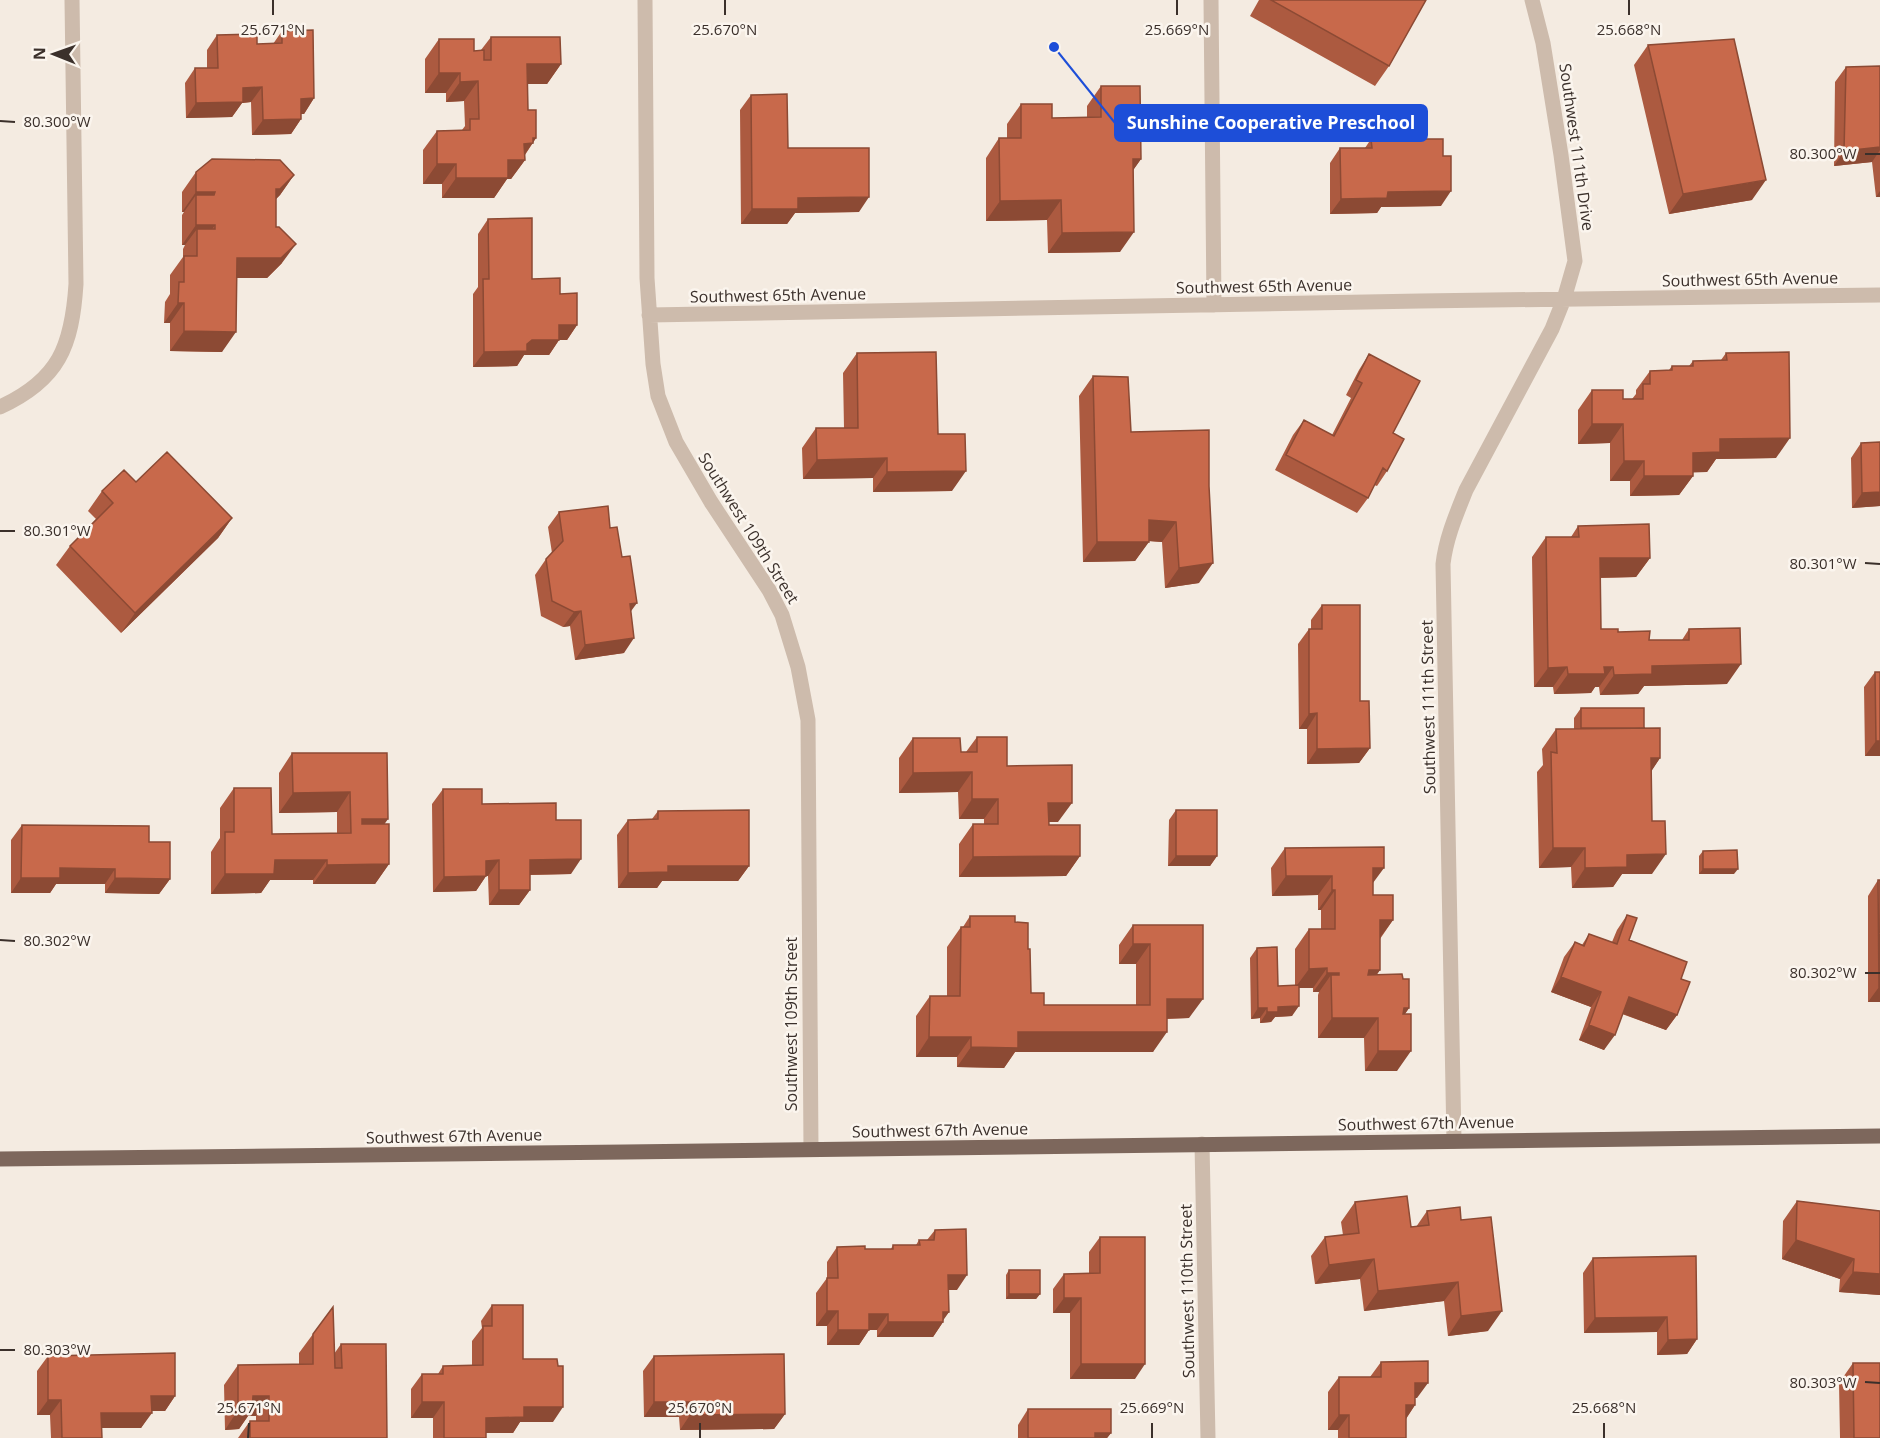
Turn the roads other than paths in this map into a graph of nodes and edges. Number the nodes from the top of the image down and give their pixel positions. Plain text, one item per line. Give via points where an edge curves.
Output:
1 (72, 0) edge
2 (645, 0) edge
3 (1211, 0) edge
4 (1532, 0) edge
5 (1880, 295) edge
6 (1564, 299) junction
7 (1214, 305) junction
8 (649, 315) junction
9 (0, 407) edge
10 (1880, 1136) edge
11 (1454, 1141) junction
12 (1202, 1144) junction
13 (811, 1149) junction
14 (0, 1159) edge
15 (1208, 1438) edge

1 - 9 street via 76,284 72,326 54,366 20,398
2 - 8 street, Southwest 109th Street
3 - 7 street
4 - 6 street, Southwest 111th Drive via 1543,43 1575,261
5 - 6 street, Southwest 65th Avenue
6 - 7 street, Southwest 65th Avenue
6 - 11 street, Southwest 111th Street via 1552,329 1466,490 1444,554
7 - 8 street, Southwest 65th Avenue
8 - 13 street, Southwest 109th Street via 652,364 668,424 711,502 782,615 803,694 808,720
10 - 11 main road, Southwest 67th Avenue
11 - 12 main road, Southwest 67th Avenue
12 - 13 main road, Southwest 67th Avenue
12 - 15 street, Southwest 110th Street
13 - 14 main road, Southwest 67th Avenue

